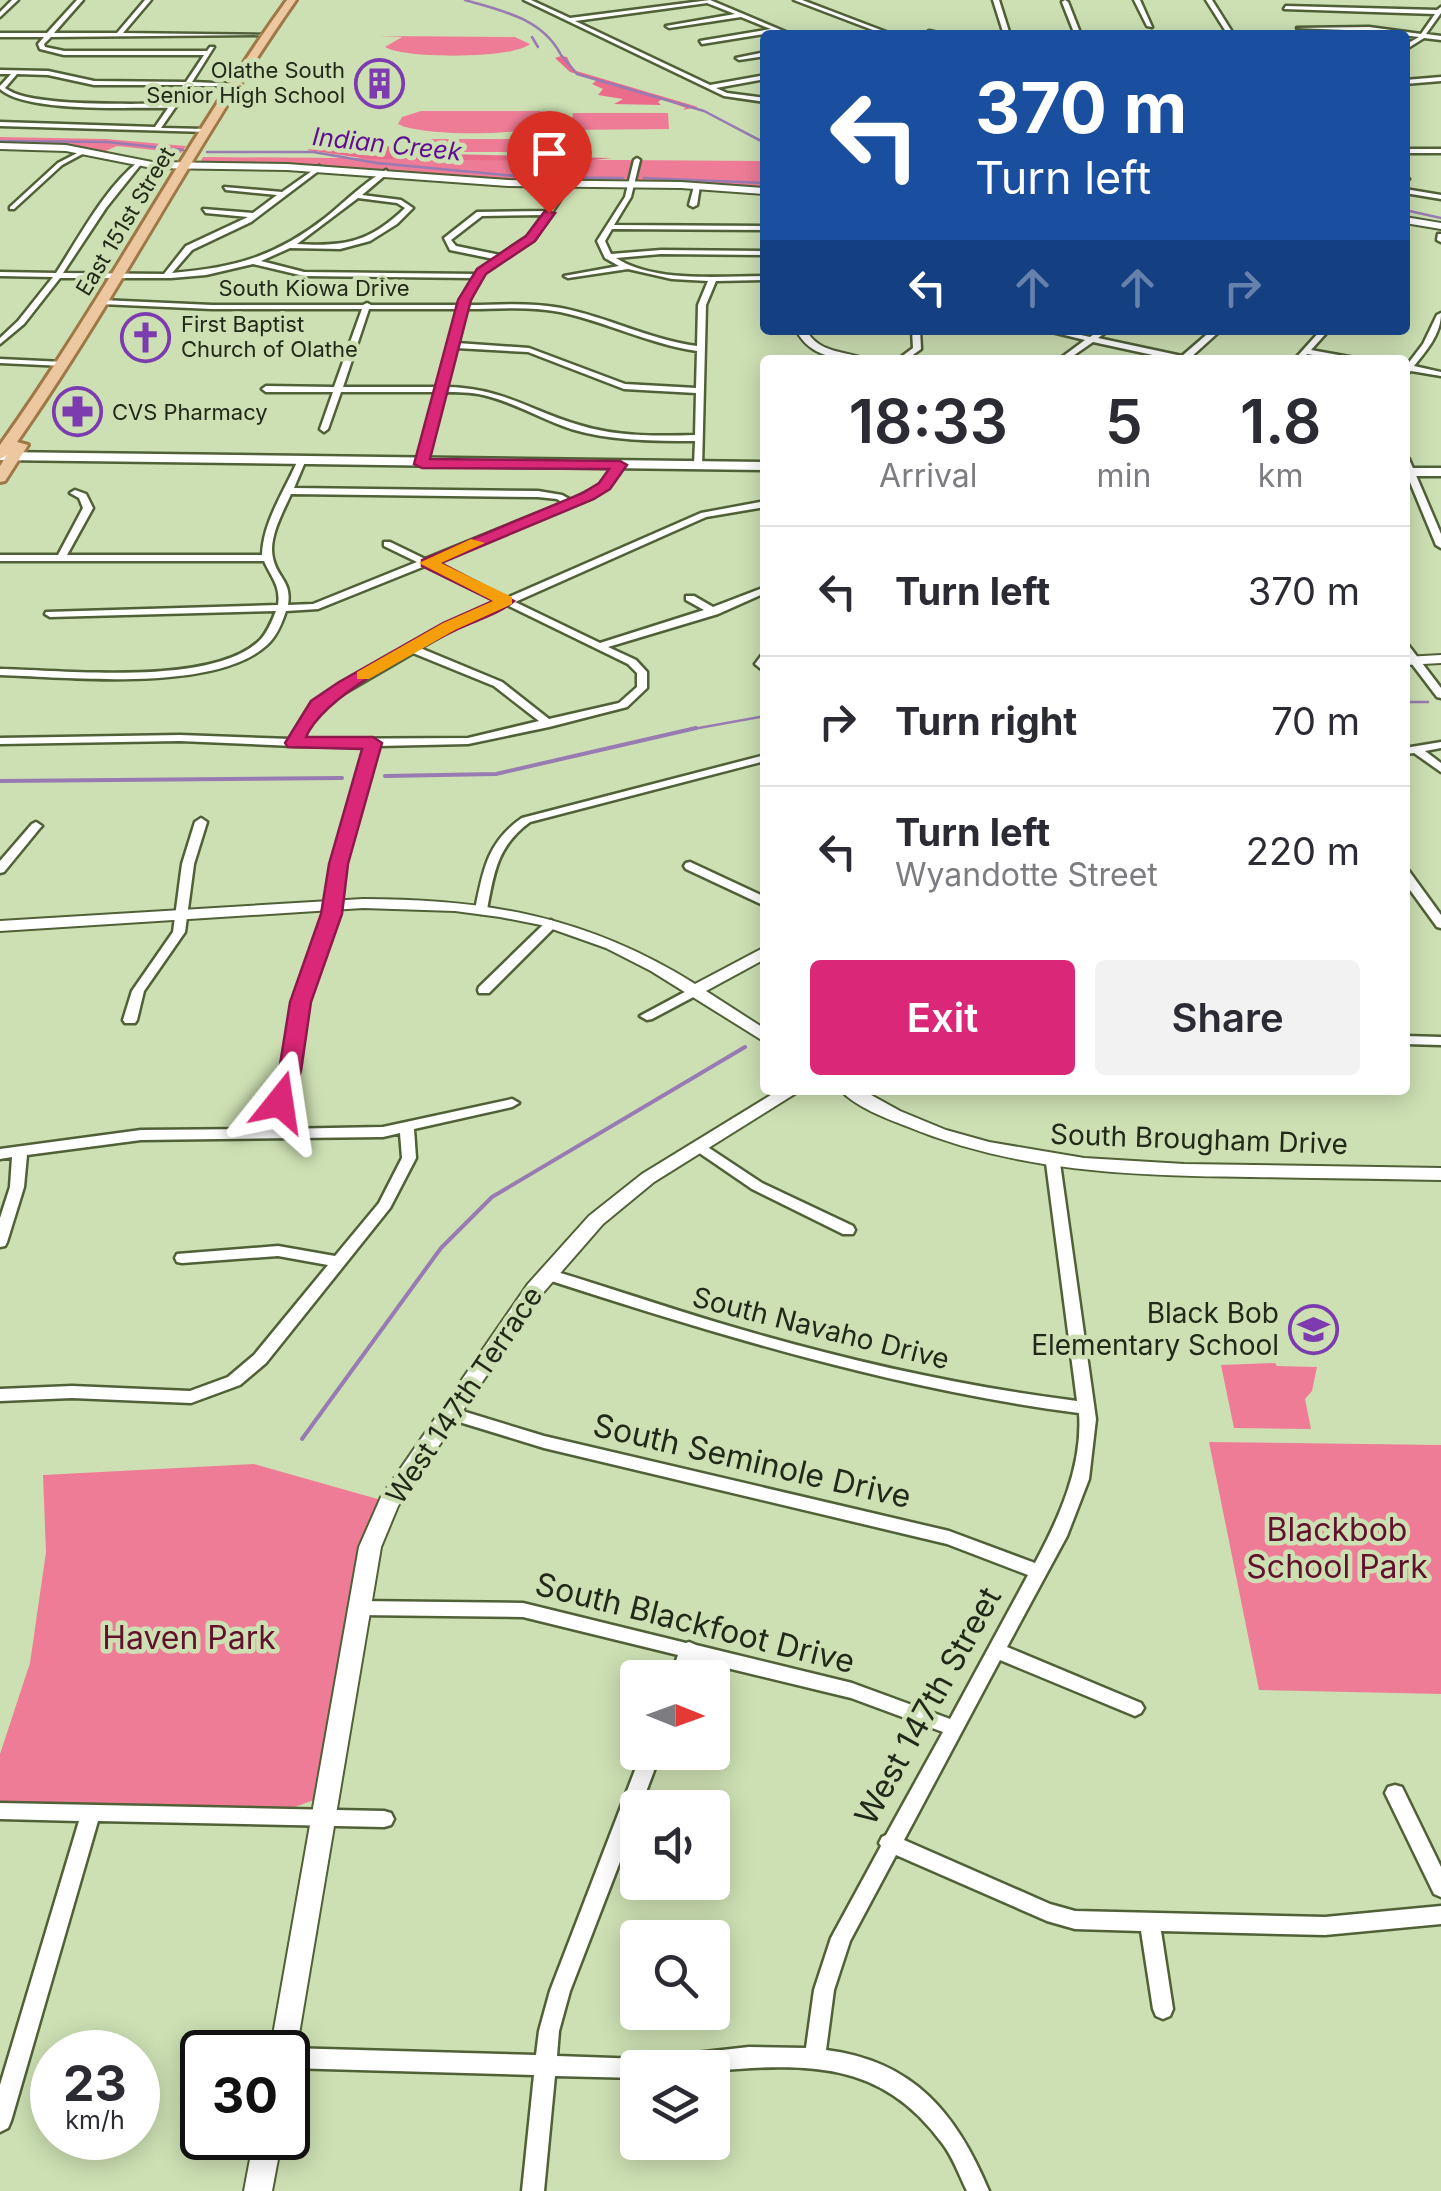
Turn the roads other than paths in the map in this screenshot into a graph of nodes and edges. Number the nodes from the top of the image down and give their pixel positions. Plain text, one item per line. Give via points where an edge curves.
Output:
1 (15, 0) edge
2 (80, 0) edge
3 (148, 0) edge
4 (281, 0) edge
5 (292, 0) edge
6 (527, 0) edge
7 (797, 0) edge
8 (996, 0) edge
9 (1137, 0) edge
10 (1209, 0) edge
11 (1280, 0) edge
12 (1435, 0) edge
13 (707, 1) edge
14 (1064, 1) edge
15 (624, 6) dead end
16 (1286, 8) junction
17 (1441, 10) edge
18 (635, 11) junction
19 (742, 14) junction
20 (0, 15) edge
21 (570, 20) junction
22 (670, 26) dead end
23 (1150, 26) dead end
24 (268, 30) junction
25 (777, 30) edge
26 (878, 30) edge
27 (1005, 30) edge
28 (1076, 30) edge
29 (1228, 30) edge
30 (1301, 30) edge
31 (1336, 30) edge
32 (1378, 30) edge
33 (760, 33) edge
34 (1410, 34) edge
35 (0, 35) edge
36 (48, 35) junction
37 (119, 35) junction
38 (222, 35) junction
39 (1423, 36) junction
40 (1441, 38) edge
41 (702, 42) dead end
42 (1410, 45) edge
43 (208, 54) junction
44 (760, 55) edge
45 (739, 58) dead end
46 (0, 72) edge
47 (16, 72) junction
48 (112, 74) dead end
49 (760, 78) edge
50 (1441, 79) edge
51 (1410, 82) edge
52 (103, 84) junction
53 (234, 84) junction
54 (186, 85) junction
55 (708, 87) junction
56 (753, 100) junction
57 (760, 100) edge
58 (172, 106) junction
59 (760, 110) edge
60 (0, 124) edge
61 (156, 129) junction
62 (206, 131) junction
63 (0, 146) edge
64 (84, 151) junction
65 (1410, 151) edge
66 (1441, 152) edge
67 (637, 160) dead end
68 (139, 164) junction
69 (185, 165) junction
70 (320, 168) junction
71 (386, 172) junction
72 (632, 184) junction
73 (567, 185) junction
74 (697, 186) junction
75 (226, 188) dead end
76 (760, 190) edge
77 (1410, 191) edge
78 (286, 194) junction
79 (355, 196) junction
80 (1441, 197) edge
81 (693, 205) dead end
82 (12, 208) dead end
83 (206, 211) dead end
84 (549, 213) junction
85 (256, 215) junction
86 (1410, 221) edge
87 (1441, 226) edge
88 (609, 227) junction
89 (760, 228) edge
90 (190, 234) dead end
91 (207, 239) junction
92 (288, 246) junction
93 (760, 253) edge
94 (608, 256) junction
95 (500, 258) junction
96 (255, 262) junction
97 (628, 267) junction
98 (0, 274) edge
99 (60, 274) junction
100 (118, 274) junction
101 (167, 274) junction
102 (478, 276) junction
103 (568, 276) dead end
104 (713, 278) junction
105 (760, 278) edge
106 (102, 302) junction
107 (367, 305) junction
108 (462, 306) junction
109 (1441, 315) edge
110 (804, 335) edge
111 (1070, 335) edge
112 (1099, 335) edge
113 (1212, 335) edge
114 (1320, 335) edge
115 (1093, 340) junction
116 (0, 342) edge
117 (452, 345) junction
118 (701, 348) junction
119 (1307, 352) junction
120 (842, 355) edge
121 (1070, 355) edge
122 (1162, 355) edge
123 (1190, 355) edge
124 (1304, 355) edge
125 (1328, 355) edge
126 (0, 361) edge
127 (64, 364) junction
128 (1410, 364) edge
129 (1410, 369) edge
130 (1441, 374) edge
131 (337, 388) junction
132 (441, 388) junction
133 (266, 389) dead end
134 (700, 391) junction
135 (324, 429) dead end
136 (700, 438) junction
137 (5, 459) edge
138 (301, 462) junction
139 (422, 464) junction
140 (620, 465) junction
141 (699, 466) junction
142 (760, 466) edge
143 (1410, 468) edge
144 (1441, 472) edge
145 (1410, 475) edge
146 (0, 478) edge
147 (290, 492) junction
148 (74, 494) dead end
149 (571, 504) junction
150 (760, 505) edge
151 (387, 544) dead end
152 (1441, 545) edge
153 (0, 558) edge
154 (61, 558) junction
155 (268, 558) junction
156 (428, 563) junction
157 (760, 592) edge
158 (690, 598) dead end
159 (506, 601) junction
160 (280, 610) junction
161 (714, 612) junction
162 (50, 614) dead end
163 (599, 646) junction
164 (410, 648) junction
165 (1441, 659) edge
166 (1410, 661) edge
167 (0, 672) edge
168 (1441, 695) edge
169 (549, 724) junction
170 (0, 742) edge
171 (294, 743) junction
172 (373, 743) junction
173 (1441, 746) edge
174 (1410, 750) edge
175 (760, 759) edge
176 (1441, 769) edge
177 (201, 822) dead end
178 (36, 826) dead end
179 (690, 866) dead end
180 (0, 869) edge
181 (1410, 881) edge
182 (760, 900) edge
183 (333, 904) junction
184 (481, 910) junction
185 (182, 914) junction
186 (551, 924) junction
187 (1441, 924) edge
188 (0, 926) edge
189 (760, 955) edge
190 (484, 990) dead end
191 (694, 991) junction
192 (647, 1016) dead end
193 (130, 1020) dead end
194 (760, 1033) edge
195 (1410, 1040) edge
196 (1441, 1041) edge
197 (784, 1095) edge
198 (858, 1095) edge
199 (512, 1103) dead end
200 (407, 1128) junction
201 (271, 1133) junction
202 (700, 1146) junction
203 (20, 1151) junction
204 (0, 1154) edge
205 (1052, 1163) junction
206 (1441, 1174) edge
207 (848, 1230) dead end
208 (0, 1242) edge
209 (182, 1258) dead end
210 (337, 1262) junction
211 (547, 1274) junction
212 (0, 1395) edge
213 (1088, 1408) junction
214 (450, 1413) junction
215 (1039, 1572) junction
216 (358, 1608) junction
217 (689, 1650) junction
218 (997, 1651) junction
219 (685, 1660) edge
220 (1134, 1708) dead end
221 (952, 1728) junction
222 (645, 1770) edge
223 (1395, 1794) dead end
224 (0, 1811) edge
225 (91, 1813) junction
226 (324, 1819) junction
227 (384, 1819) dead end
228 (890, 1843) junction
229 (1441, 1888) edge
230 (1441, 1916) edge
231 (1150, 1922) junction
232 (1163, 2009) dead end
233 (289, 2030) edge
234 (815, 2055) junction
235 (310, 2056) edge
236 (730, 2058) edge
237 (546, 2067) junction
238 (620, 2068) edge
239 (0, 2120) edge
240 (264, 2160) edge
241 (258, 2191) edge
242 (533, 2191) edge
243 (978, 2191) edge

1 - 20 street
2 - 36 street
3 - 37 street
4 - 24 main road, East 151st Street
5 - 24 main road, East 151st Street
6 - 21 street
7 - 26 street
8 - 27 street
9 - 23 street
10 - 29 street
11 - 16 street
12 - 17 street
13 - 18 street
13 - 19 street
14 - 28 street
15 - 18 street
16 - 17 street
16 - 30 street
17 - 39 street
18 - 21 street
19 - 22 street
19 - 25 street
21 - 55 street
24 - 38 street
24 - 53 main road, East 151st Street
31 - 32 street
33 - 41 street
34 - 39 street
35 - 36 street
36 - 37 street
36 - 43 street via 41,47 58,53
37 - 38 street
38 - 43 street
39 - 40 street
39 - 42 street
43 - 54 street
44 - 45 street
46 - 47 street
47 - 52 street
47 - 58 street via 2,88 29,100
48 - 52 street
49 - 55 street
50 - 51 street
52 - 54 street
53 - 54 street
53 - 62 main road, East 151st Street
54 - 58 street
55 - 56 street
56 - 57 street
56 - 59 street
58 - 61 street
60 - 61 street
61 - 62 street
62 - 69 main road, East 151st Street
63 - 64 street
64 - 68 street
64 - 82 street
65 - 66 street
67 - 72 street
68 - 69 street
68 - 99 street via 106,200
69 - 70 street
69 - 100 main road, East 151st Street
70 - 71 street
70 - 78 street
71 - 73 street
71 - 79 street
72 - 73 street
72 - 74 street
72 - 88 street
73 - 84 street
74 - 76 street
74 - 81 street
75 - 78 street
77 - 80 street
78 - 85 street
79 - 92 street
79 - 92 street via 409,208 361,245
83 - 85 street
84 - 95 street via 530,238
84 - 95 street via 480,214 446,240 453,248
85 - 91 street
86 - 87 street
88 - 89 street
88 - 94 street via 601,245
90 - 91 street
91 - 101 street via 178,256
92 - 96 street
93 - 94 street
94 - 97 street
95 - 102 street
96 - 101 street
96 - 102 street via 304,274
97 - 103 street
97 - 104 street
98 - 99 street
99 - 100 street
99 - 116 street
100 - 101 street
100 - 106 main road, East 151st Street
102 - 108 street
104 - 105 street
104 - 118 street via 702,304
106 - 107 street, South Kiowa Drive
106 - 127 main road, East 151st Street
107 - 108 street, South Kiowa Drive
107 - 131 street
108 - 117 street
108 - 118 street, South Kiowa Drive via 558,309 655,343
109 - 128 street
110 - 120 street via 819,350
111 - 115 street
112 - 115 street
113 - 123 street
114 - 119 street
115 - 121 street
115 - 122 street
117 - 132 street
117 - 134 street via 512,347 624,386
118 - 134 street
119 - 124 street
119 - 125 street
126 - 127 street
127 - 137 main road, East 151st Street via 49,400
129 - 130 street
131 - 132 street
131 - 133 street
131 - 135 street
132 - 136 street via 493,394 601,434
132 - 139 street
134 - 136 street
136 - 141 street
137 - 138 main road
137 - 146 main road, East 151st Street
138 - 139 main road
138 - 147 street
139 - 140 main road
140 - 141 main road
140 - 149 street via 605,486
141 - 142 main road
143 - 144 main road
145 - 152 street
147 - 149 street via 538,494
147 - 155 street
148 - 154 street via 88,508
149 - 156 street
150 - 159 street via 704,514
151 - 156 street
153 - 154 street
154 - 155 street
155 - 160 street via 284,584
156 - 159 street
156 - 160 street via 322,605
157 - 161 street
158 - 161 street
159 - 163 street
159 - 164 street
160 - 162 street
160 - 167 street via 262,644 207,668
161 - 163 street
163 - 169 street via 637,666 642,688 623,704
164 - 169 street via 498,684
164 - 171 street via 318,704
165 - 166 street
166 - 168 street
169 - 172 street via 468,740
170 - 171 street
171 - 172 street
172 - 183 street
173 - 174 street
174 - 176 street
175 - 184 street via 526,820 494,850
177 - 185 street
178 - 180 street
179 - 182 street
181 - 187 street
183 - 184 street
183 - 185 street
183 - 201 street via 300,1002 290,1071
184 - 186 street
185 - 188 street
185 - 193 street via 179,932 138,991
186 - 190 street
186 - 191 street via 612,944
189 - 191 street
191 - 192 street
191 - 194 street
195 - 196 street
197 - 202 street, West 147th Terrace
198 - 205 street, South Brougham Drive via 951,1138
199 - 200 street
200 - 201 street
200 - 210 street via 403,1175
201 - 203 street via 141,1135
202 - 207 street via 757,1186
202 - 211 street, West 147th Terrace via 623,1196
203 - 204 street
203 - 208 street
205 - 206 street, South Brougham Drive
205 - 213 street, West 147th Street
209 - 210 street via 278,1250
210 - 212 street via 260,1359 212,1391 191,1397
211 - 213 street, South Navaho Drive via 744,1337 1003,1398
211 - 214 street, West 147th Terrace
213 - 215 street, West 147th Street via 1081,1479
214 - 215 street, South Seminole Drive via 544,1442 949,1538
214 - 216 street, West 147th Terrace via 388,1504 370,1547
215 - 218 street, West 147th Street
216 - 217 street, South Blackfoot Drive via 523,1610
216 - 226 street, West 147th Terrace
217 - 219 street
217 - 221 street, South Blackfoot Drive via 852,1692
218 - 220 street
218 - 221 street, West 147th Street
221 - 228 street, West 147th Street
222 - 237 street via 560,1992
223 - 229 street
224 - 225 street
225 - 226 street
225 - 239 street
226 - 227 street
226 - 233 street, West 147th Terrace
228 - 231 street via 1046,1912 1075,1920
228 - 234 street, West 147th Street via 840,1938
230 - 231 street via 1325,1926
231 - 232 street
234 - 236 street
234 - 243 street via 852,2062 913,2094 954,2136
235 - 237 street
237 - 238 street
237 - 242 street
240 - 241 street

